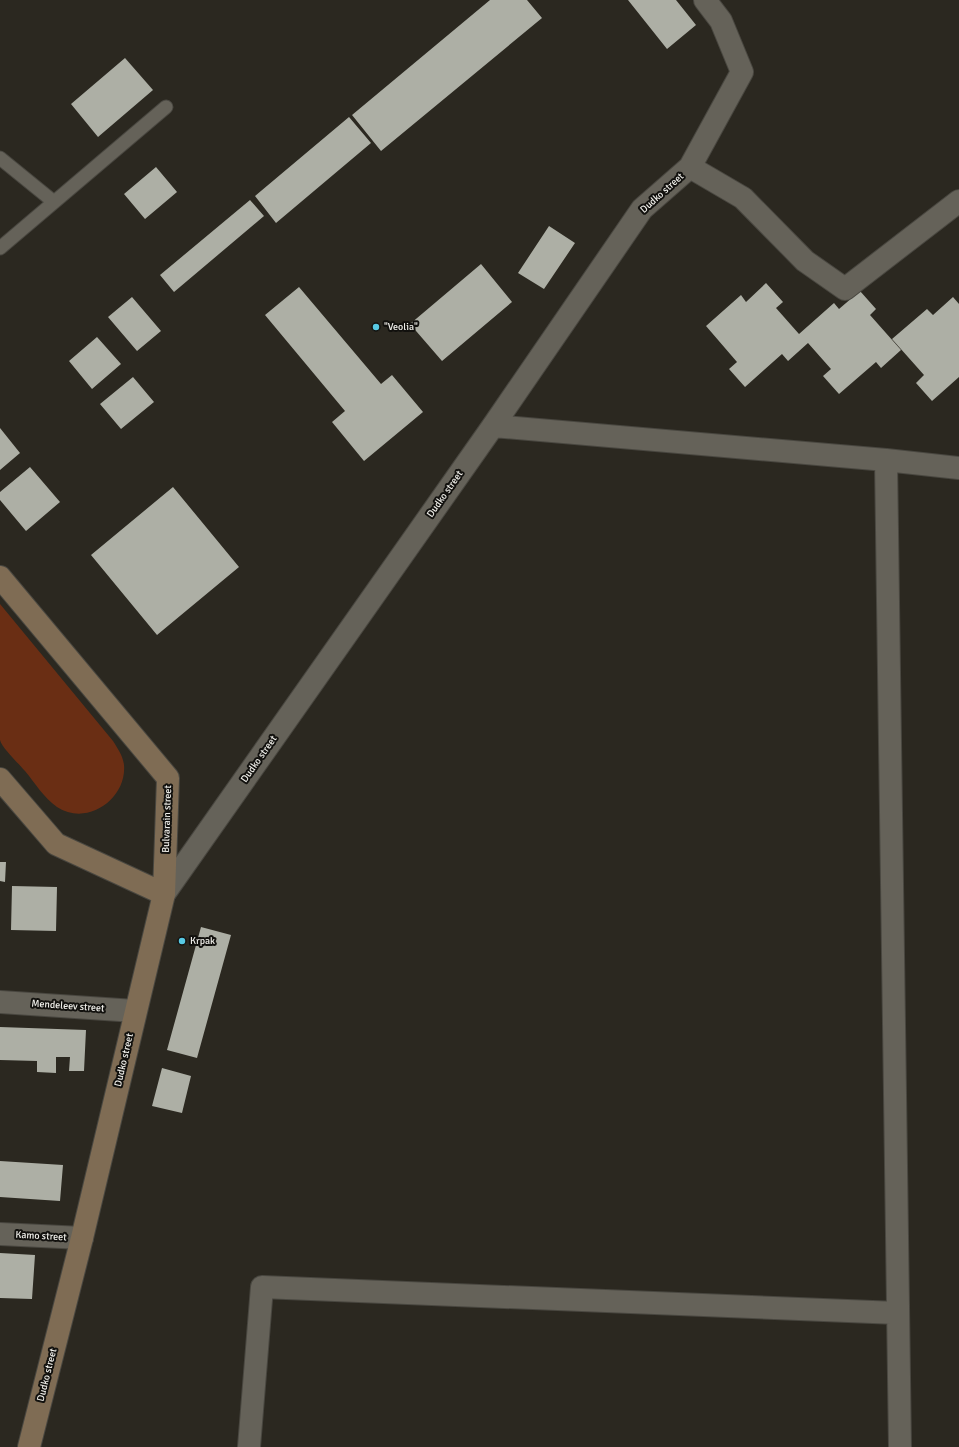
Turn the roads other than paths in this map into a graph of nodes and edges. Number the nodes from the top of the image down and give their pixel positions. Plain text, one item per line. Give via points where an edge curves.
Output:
1 (705, 0) edge
2 (166, 107) dead end
3 (0, 158) edge
4 (690, 167) junction
5 (959, 201) edge
6 (54, 202) junction
7 (0, 248) edge
8 (493, 426) junction
9 (886, 460) junction
10 (959, 468) edge
11 (0, 577) edge
12 (0, 779) edge
13 (8, 799) edge
14 (164, 894) junction
15 (0, 1002) edge
16 (135, 1011) junction
17 (0, 1234) edge
18 (82, 1238) junction
19 (897, 1313) junction
20 (29, 1447) edge
21 (249, 1447) edge
22 (900, 1447) edge

1 - 4 street via 721,21 742,72
2 - 6 lane
3 - 6 lane
4 - 5 street via 743,198 805,261 845,289
4 - 8 street, Dudko street via 642,209
6 - 7 lane
8 - 9 street
8 - 14 street, Dudko street
9 - 10 street
9 - 19 street
11 - 14 street, Bulvarain street via 168,778
12 - 13 street
13 - 14 street via 56,844
14 - 16 street, Dudko street
15 - 16 street, Mendeleev street
16 - 18 street, Dudko street
17 - 18 street, Kamo street
18 - 20 street, Dudko street
19 - 21 street via 262,1287
19 - 22 street

